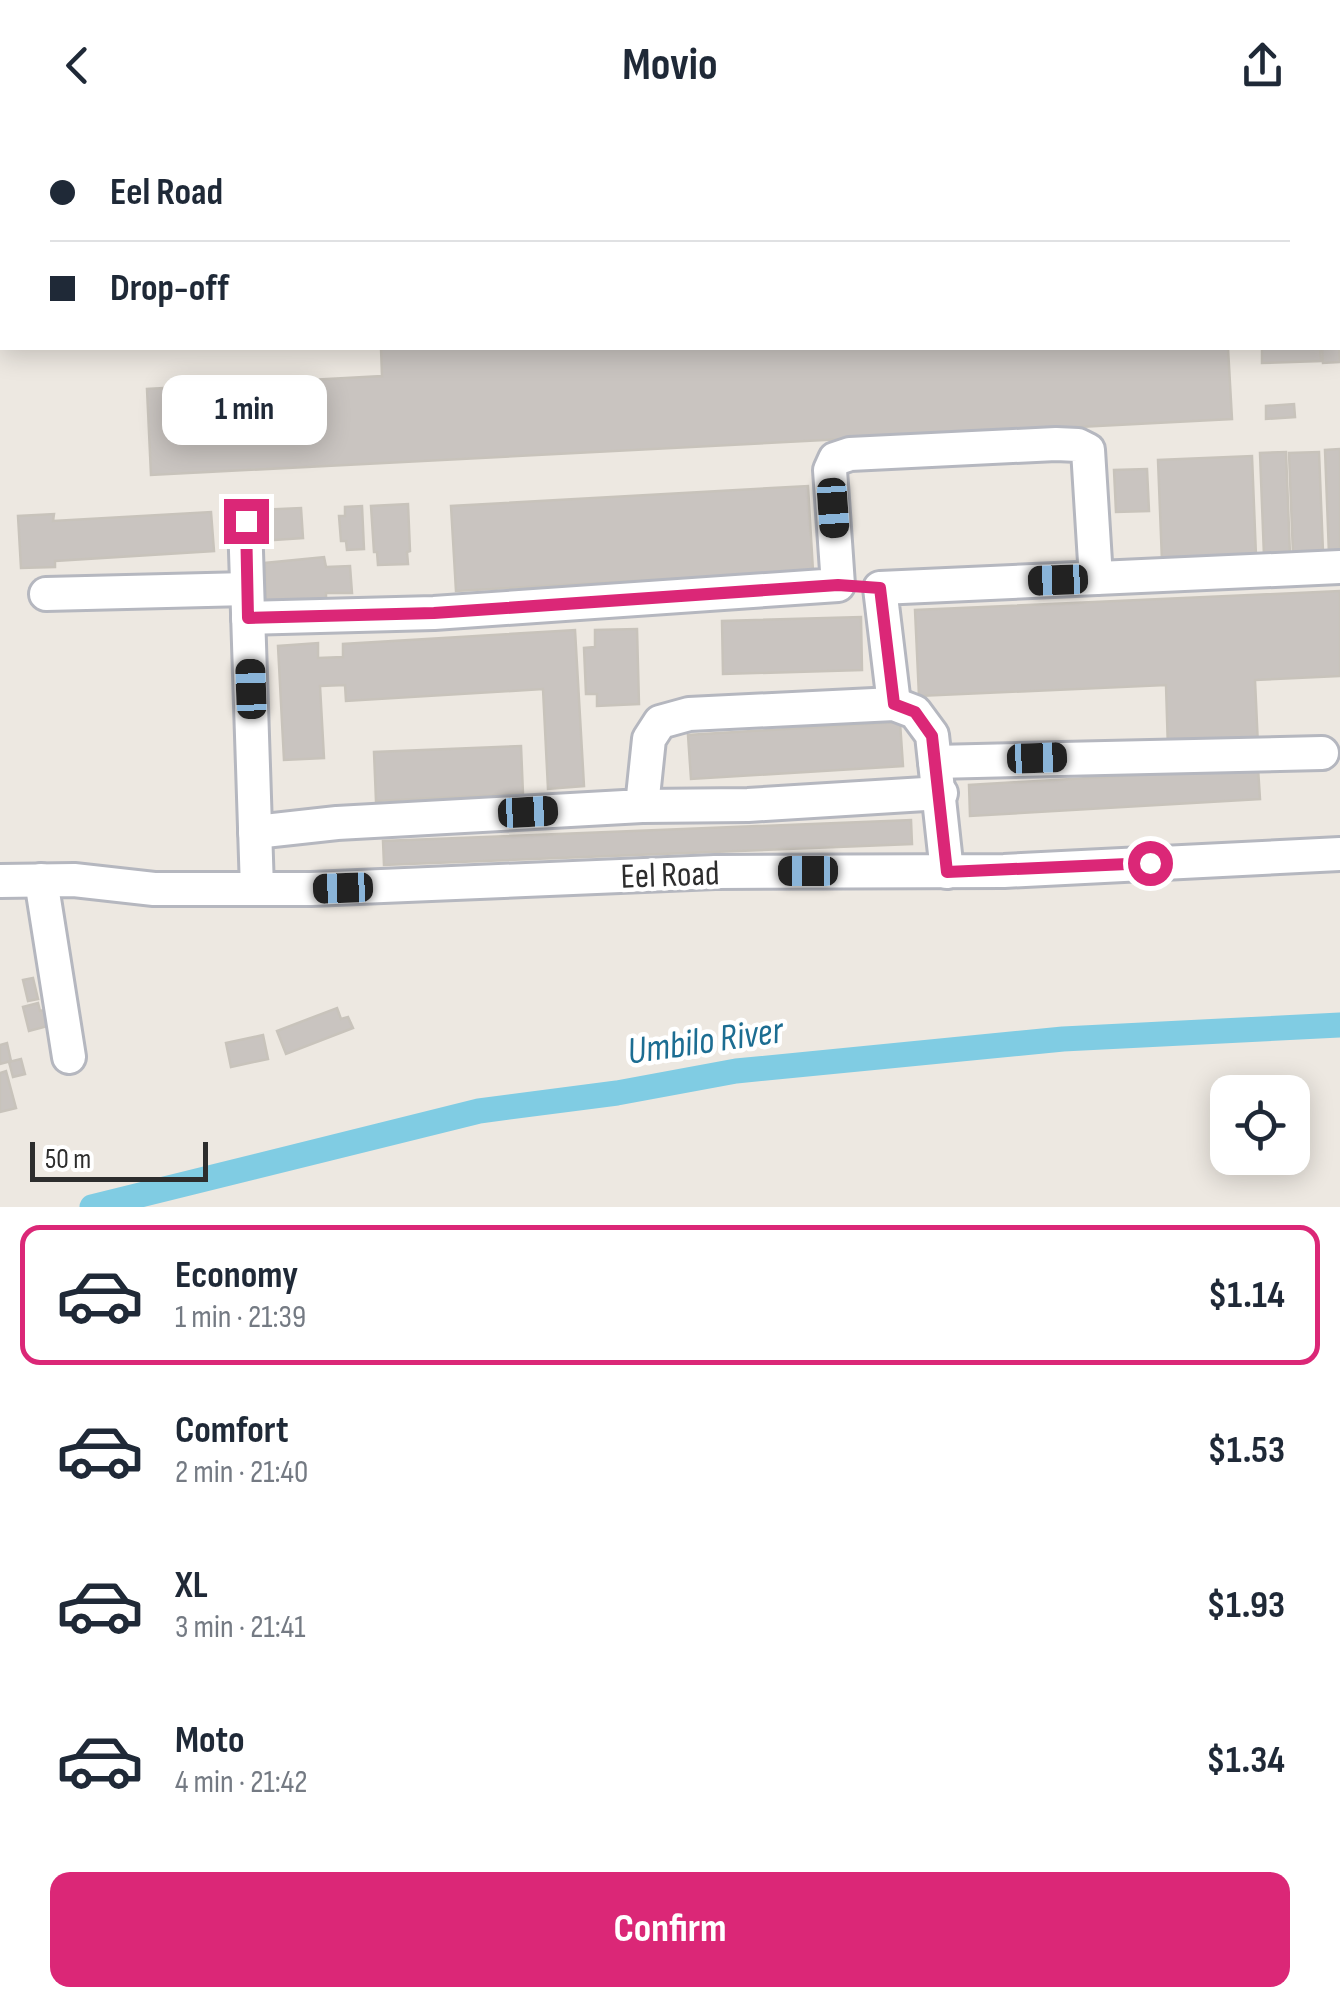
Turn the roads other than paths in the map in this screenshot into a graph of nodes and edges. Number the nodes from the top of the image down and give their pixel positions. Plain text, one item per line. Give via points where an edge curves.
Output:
1 (246, 521) dead end
2 (1340, 567) edge
3 (1096, 578) junction
4 (838, 585) junction
5 (880, 588) junction
6 (46, 594) dead end
7 (248, 603) junction
8 (894, 704) junction
9 (1322, 753) dead end
10 (938, 777) junction
11 (642, 806) junction
12 (255, 832) junction
13 (1340, 854) edge
14 (947, 872) junction
15 (41, 880) junction
16 (0, 881) edge
17 (257, 889) junction
18 (69, 1057) dead end

1 - 7 street
2 - 3 street
3 - 4 street via 1088,450 1056,444 835,459 830,470
3 - 5 street
4 - 5 street
4 - 7 street via 434,613
5 - 8 street
6 - 7 street
7 - 12 street
8 - 10 street via 927,726
8 - 11 street via 689,714 660,722 649,738
9 - 10 street
10 - 11 street via 748,804
10 - 14 street
11 - 12 street
12 - 17 street
13 - 14 street, Eel Road
14 - 17 street, Eel Road via 716,872
15 - 16 street, Eel Road
15 - 17 street, Eel Road
15 - 18 street

